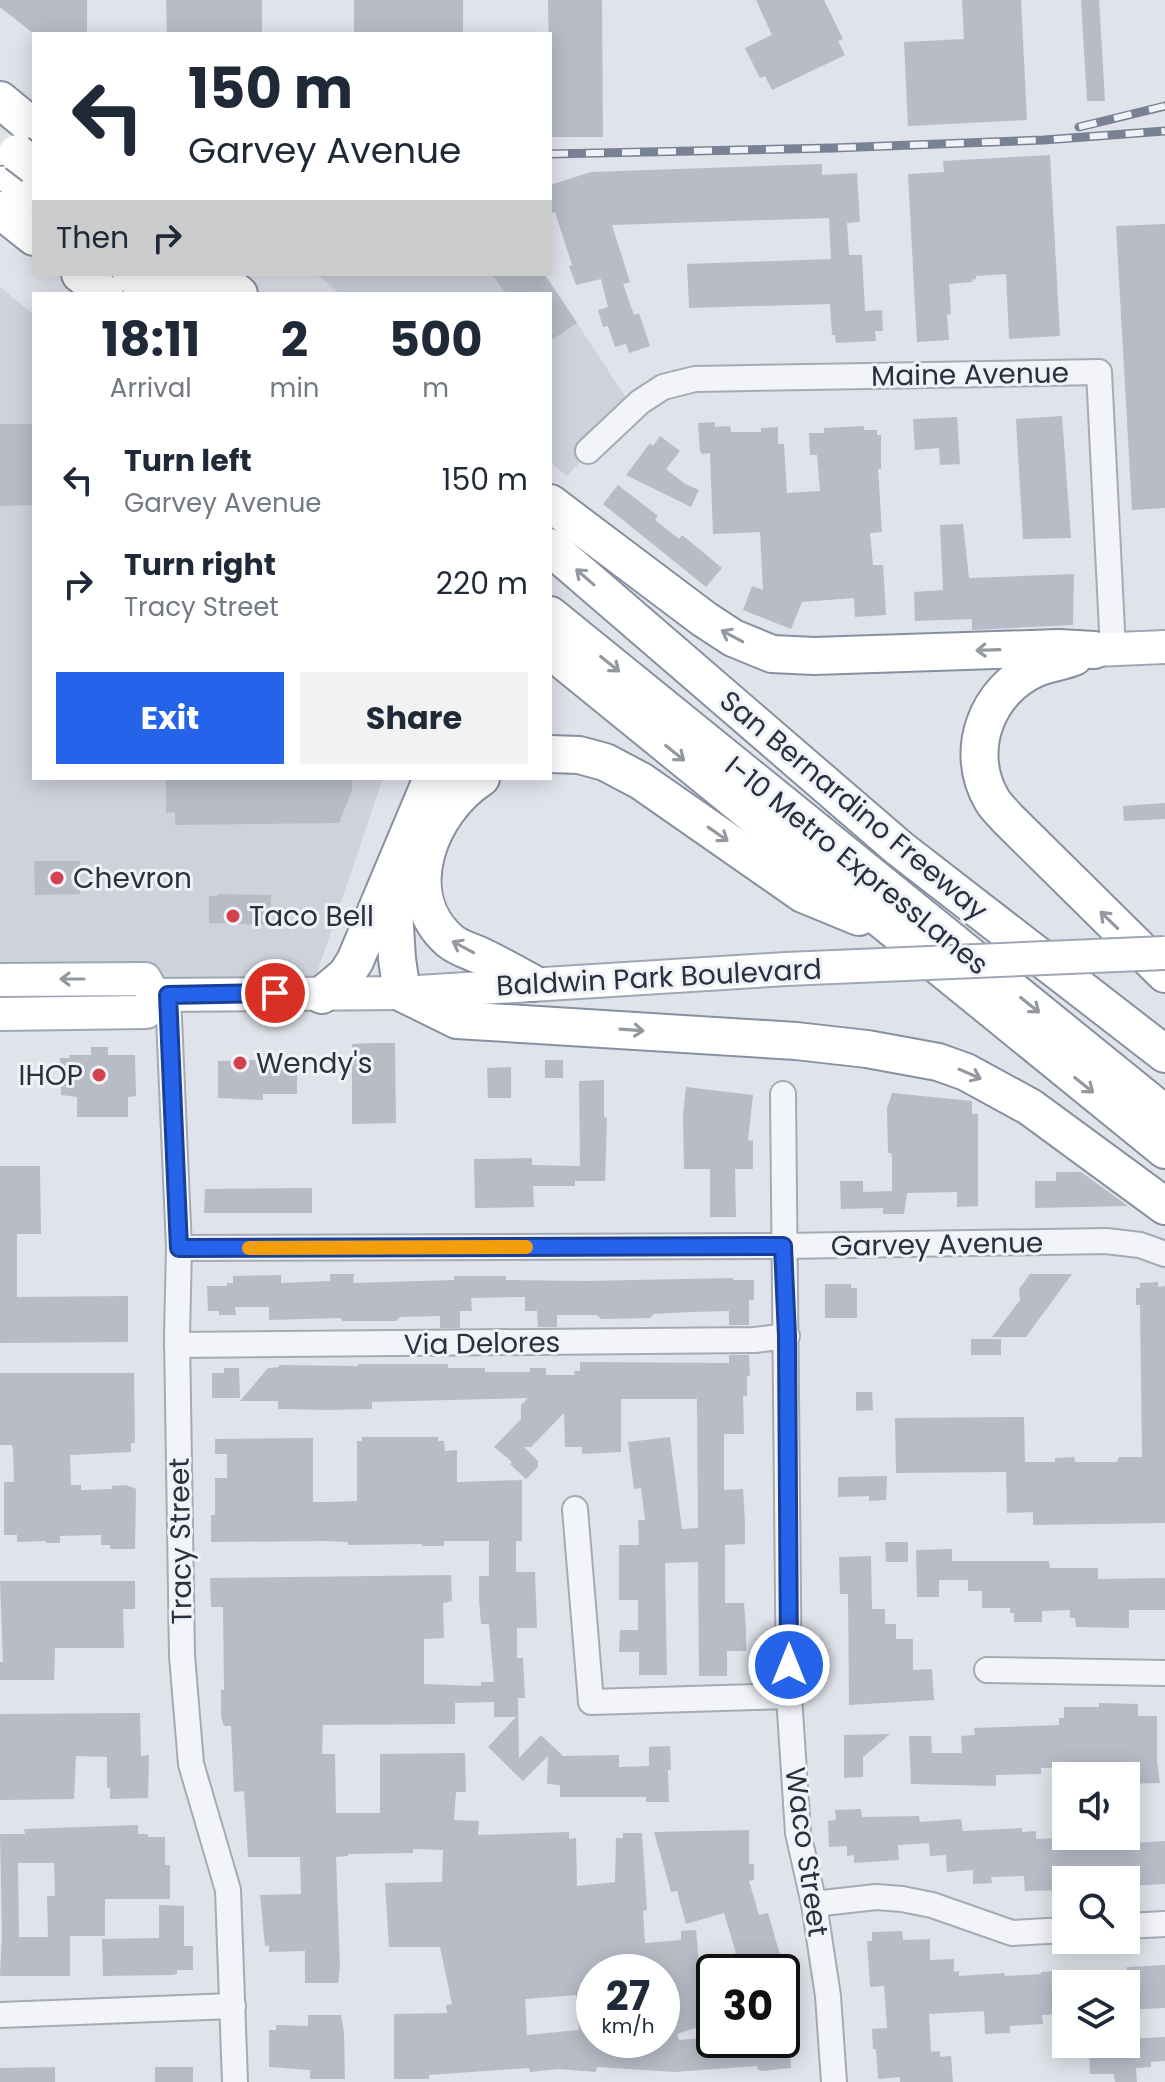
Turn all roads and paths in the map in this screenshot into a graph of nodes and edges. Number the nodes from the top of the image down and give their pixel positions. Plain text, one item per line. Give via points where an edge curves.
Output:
1 (0, 100) edge
2 (18, 160) edge
3 (0, 210) edge
4 (32, 235) edge
5 (82, 276) edge
6 (133, 276) edge
7 (172, 276) edge
8 (216, 276) edge
9 (102, 292) edge
10 (153, 292) edge
11 (192, 292) edge
12 (236, 292) edge
13 (588, 451) dead end
14 (552, 505) edge
15 (552, 549) edge
16 (552, 617) edge
17 (1165, 647) edge
18 (1104, 650) junction
19 (552, 652) edge
20 (552, 754) edge
21 (431, 780) edge
22 (479, 780) edge
23 (392, 877) junction
24 (892, 930) junction
25 (1165, 953) edge
26 (1165, 974) edge
27 (0, 980) edge
28 (532, 983) junction
29 (402, 993) junction
30 (161, 995) junction
31 (322, 995) junction
32 (0, 1014) edge
33 (1165, 1054) edge
34 (783, 1094) dead end
35 (1165, 1114) edge
36 (1165, 1150) edge
37 (1165, 1206) edge
38 (783, 1246) junction
39 (179, 1248) junction
40 (1165, 1254) edge
41 (787, 1336) junction
42 (177, 1345) junction
43 (575, 1509) dead end
44 (987, 1670) dead end
45 (1165, 1673) edge
46 (789, 1696) junction
47 (814, 1904) junction
48 (1165, 1924) edge
49 (1140, 1925) edge
50 (1052, 1931) edge
51 (233, 2006) junction
52 (0, 2015) edge
53 (235, 2082) edge
54 (834, 2082) edge

1 - 2 highway
3 - 4 highway
5 - 9 highway
6 - 10 highway
7 - 11 highway
8 - 12 highway
13 - 18 street, Maine Avenue via 640,402 663,387 695,379 1099,372
18 -> 14 highway via 772,654 704,619
33 -> 15 highway, San Bernardino Freeway via 899,848
16 -> 35 highway, I-10 Metro ExpressLanes
17 - 18 main road
26 -> 18 highway via 1008,819 992,800 978,755 983,724 1009,686 1037,668
19 -> 24 highway
20 -> 24 highway via 605,762 641,781 803,894
21 - 23 highway
28 -> 22 highway via 464,951 439,929 428,908 423,858 433,832 453,802
23 - 29 highway
23 - 31 highway via 355,961
24 -> 36 highway
25 - 28 main road, Baldwin Park Boulevard, bridge
30 -> 27 main road, Baldwin Park Boulevard via 145,979
28 - 29 main road, Baldwin Park Boulevard
29 - 31 main road, Baldwin Park Boulevard
29 -> 37 highway via 457,1020 796,1041 938,1062 1030,1107
30 - 31 main road, Baldwin Park Boulevard
30 - 32 main road via 146,1012
30 - 39 street, Tracy Street
34 - 38 street, Waco Street
38 - 39 street, Garvey Avenue
38 - 40 street, Garvey Avenue via 1106,1241
38 - 41 street, Waco Street
39 - 42 street, Tracy Street
41 - 42 street, Via Delores
41 - 46 street, Waco Street
42 - 51 street, Tracy Street via 182,1656 191,1764 228,1890
43 - 46 street via 591,1702
44 - 45 street
46 - 47 street, Waco Street via 798,1833
47 - 50 street via 902,1899 1012,1933
47 - 54 street, Waco Street
48 - 49 street
51 - 52 street
51 - 53 street, Tracy Street

